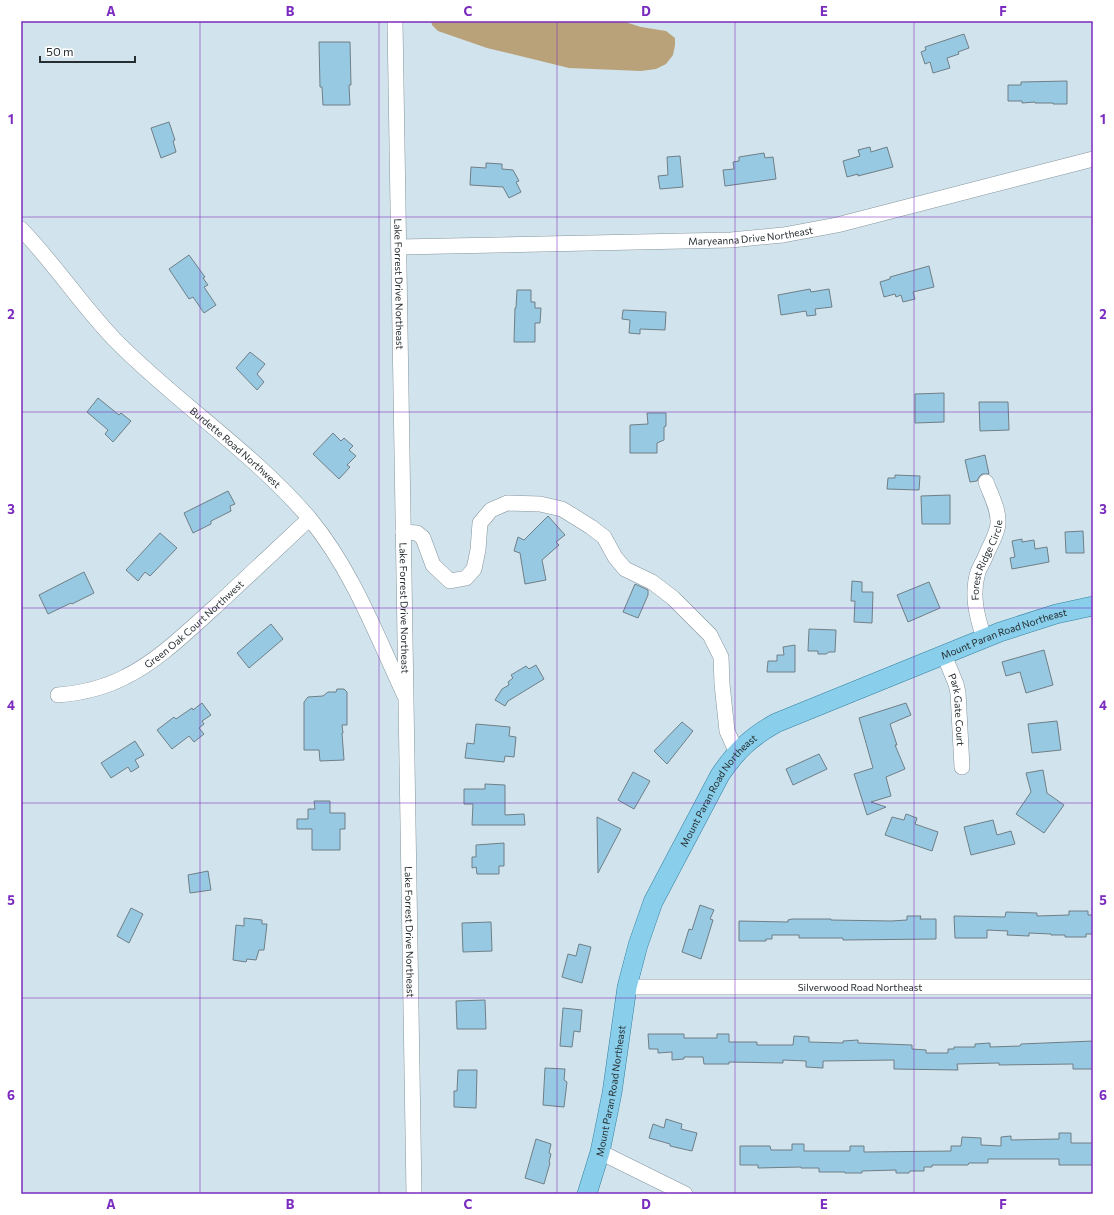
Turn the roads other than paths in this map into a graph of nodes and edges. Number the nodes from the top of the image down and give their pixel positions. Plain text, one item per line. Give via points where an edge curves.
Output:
1 (395, 21) edge
2 (1093, 159) edge
3 (21, 229) edge
4 (399, 247) junction
5 (986, 482) dead end
6 (310, 519) junction
7 (403, 532) junction
8 (1093, 606) edge
9 (984, 638) junction
10 (944, 655) junction
11 (58, 695) dead end
12 (406, 698) junction
13 (737, 753) junction
14 (962, 767) dead end
15 (1093, 987) edge
16 (626, 988) junction
17 (600, 1152) junction
18 (414, 1194) edge
19 (587, 1194) edge
20 (685, 1194) edge

1 - 4 street, Lake Forrest Drive Northeast
2 - 4 street, Maryeanna Drive Northeast via 837,225 783,235 731,240
3 - 6 street, Burdette Road Northwest via 36,244 81,303 116,341 258,466
4 - 7 street, Lake Forrest Drive Northeast
5 - 9 street, Forest Ridge Circle via 998,522 994,539 978,571 975,587 976,613
6 - 11 street, Green Oak Court Northwest via 191,629 148,664 102,687 81,693
6 - 12 street, Burdette Road Northwest via 350,578
7 - 12 street, Lake Forrest Drive Northeast
7 - 13 street via 417,533 423,538 433,565 450,581 466,578 474,569 480,523 491,510 507,503 540,504 562,509 591,527 604,537 625,569 652,582 673,598 710,635 721,657 727,731
8 - 9 main road, Mount Paran Road Northeast via 1029,622
9 - 10 main road, Mount Paran Road Northeast
10 - 13 main road, Mount Paran Road Northeast via 776,723 759,733
10 - 14 street, Park Gate Court via 958,693
12 - 18 street, Lake Forrest Drive Northeast
13 - 16 main road, Mount Paran Road Northeast via 720,775 653,902
15 - 16 street, Silverwood Road Northeast
16 - 17 main road, Mount Paran Road Northeast via 612,1093
17 - 19 main road, Mount Paran Road Northeast
17 - 20 street

